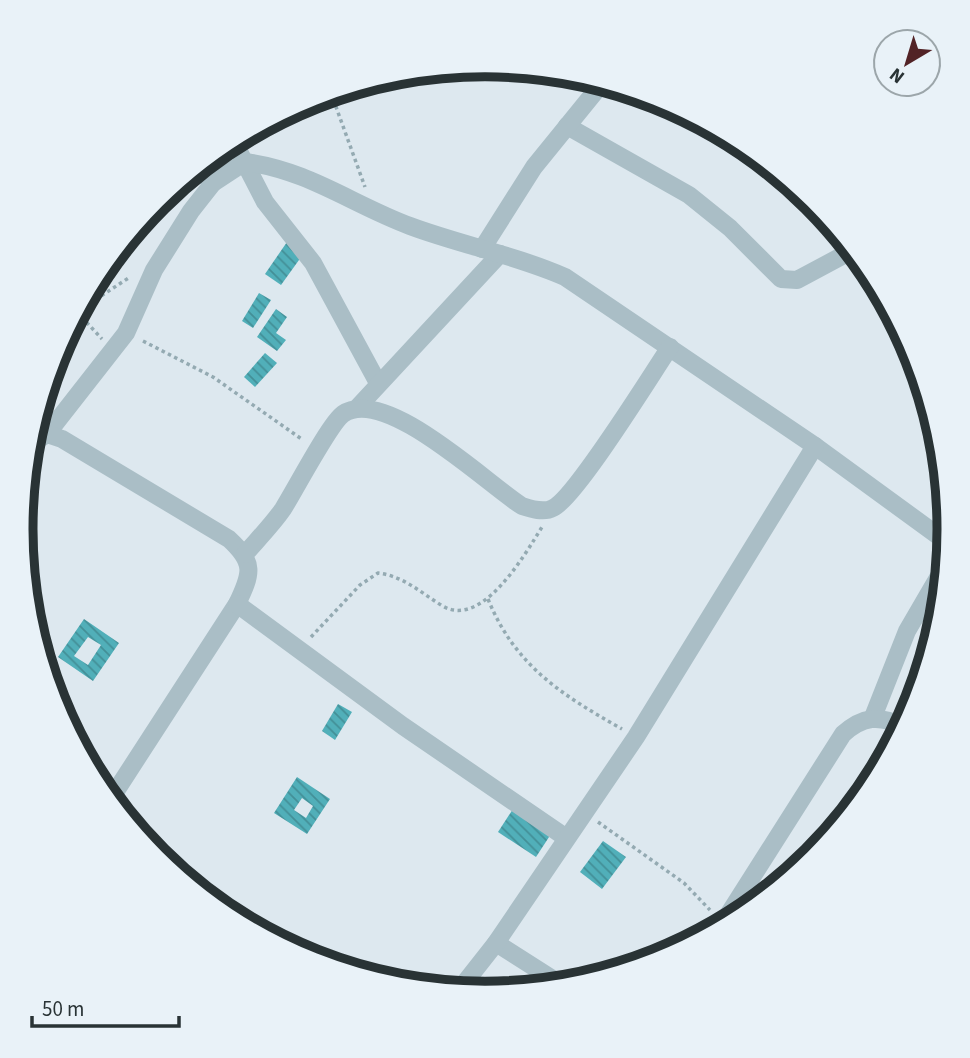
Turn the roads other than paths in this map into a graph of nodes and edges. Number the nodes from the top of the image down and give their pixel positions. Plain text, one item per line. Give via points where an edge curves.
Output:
1 (595, 91) edge
2 (567, 126) junction
3 (239, 150) edge
4 (245, 162) junction
5 (205, 175) edge
6 (213, 183) junction
7 (482, 249) junction
8 (500, 254) junction
9 (844, 255) edge
10 (670, 347) junction
11 (378, 383) junction
12 (356, 408) junction
13 (47, 434) junction
14 (43, 436) edge
15 (815, 446) junction
16 (937, 535) edge
17 (246, 554) junction
18 (933, 586) edge
19 (237, 604) junction
20 (873, 717) junction
21 (893, 723) edge
22 (116, 790) edge
23 (565, 837) junction
24 (735, 906) edge
25 (496, 943) junction
26 (548, 976) edge
27 (467, 980) edge

1 - 2 street
2 - 7 street via 534,167
2 - 9 street via 688,195 730,228 781,279 797,281
3 - 4 street
4 - 6 street
4 - 7 street via 282,168 409,226
4 - 11 street via 278,220 313,262
5 - 6 street
6 - 13 street via 167,246 126,333
7 - 8 street
8 - 10 street via 565,277
8 - 11 street
10 - 12 street via 571,491 553,509 536,511 522,506 417,428 376,410
10 - 15 street
11 - 12 street
12 - 17 street via 342,414 281,512
13 - 14 street
13 - 17 street via 229,538
15 - 16 street
15 - 23 street via 636,737
17 - 19 street via 249,579
18 - 20 street via 907,631
19 - 22 street
19 - 23 street
20 - 21 street
20 - 24 street via 855,723 843,734
23 - 25 street
25 - 26 street
25 - 27 street

